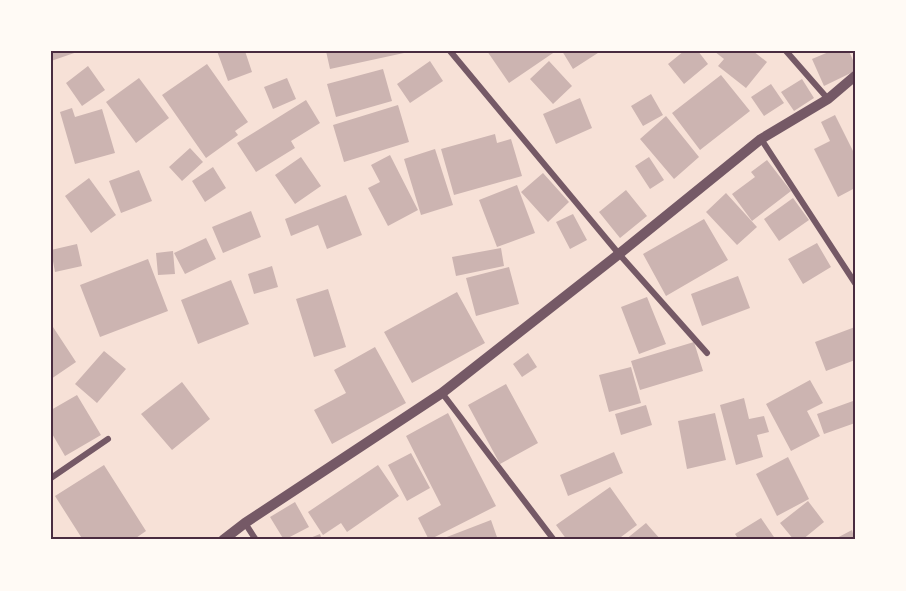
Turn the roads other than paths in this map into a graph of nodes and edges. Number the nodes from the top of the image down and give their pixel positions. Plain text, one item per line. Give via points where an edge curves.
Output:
1 (450, 51) edge
2 (786, 51) edge
3 (855, 76) edge
4 (828, 99) junction
5 (761, 139) junction
6 (619, 254) junction
7 (855, 283) edge
8 (707, 353) dead end
9 (442, 393) junction
10 (108, 438) dead end
11 (51, 478) edge
12 (245, 523) junction
13 (223, 540) edge
14 (256, 540) edge
15 (554, 540) edge

1 - 6 street
2 - 4 street
3 - 4 street
4 - 5 street
5 - 6 street
5 - 7 street
6 - 8 street
6 - 9 street
9 - 12 street
9 - 15 street
10 - 11 street
12 - 13 street
12 - 14 street

